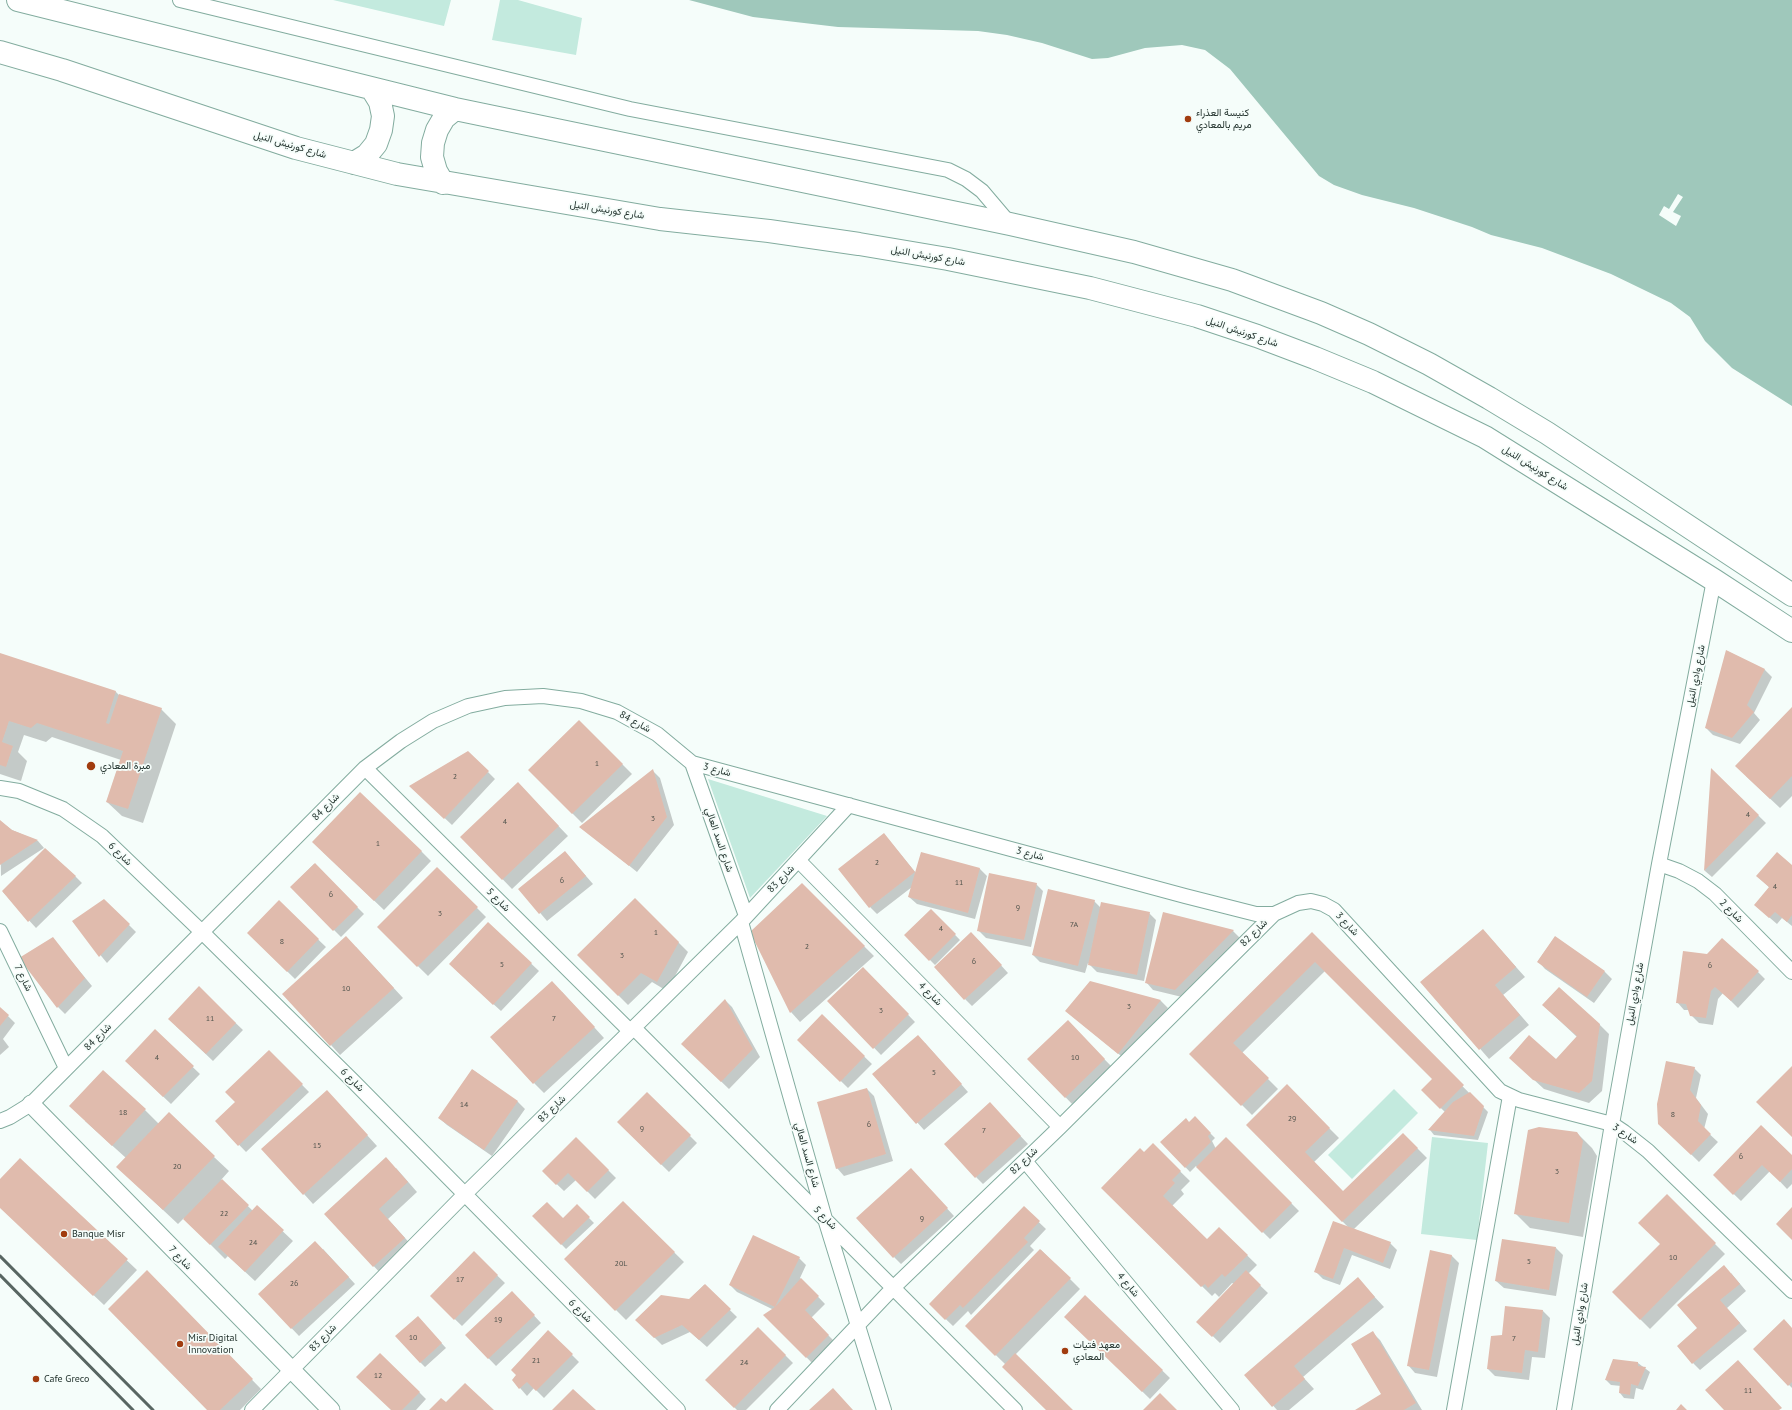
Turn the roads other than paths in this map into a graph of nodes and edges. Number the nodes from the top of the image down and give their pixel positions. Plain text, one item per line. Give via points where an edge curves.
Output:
1 (18, 0) edge
2 (180, 0) edge
3 (0, 52) edge
4 (372, 89) junction
5 (455, 109) junction
6 (354, 163) junction
7 (443, 182) junction
8 (1010, 224) junction
9 (1714, 580) junction
10 (1792, 595) edge
11 (1792, 631) edge
12 (692, 763) junction
13 (365, 768) junction
14 (0, 788) edge
15 (849, 805) junction
16 (799, 861) junction
17 (1659, 864) junction
18 (1274, 914) junction
19 (743, 919) junction
20 (0, 931) edge
21 (202, 932) junction
22 (1792, 972) edge
23 (632, 1030) junction
24 (66, 1068) junction
25 (1510, 1096) junction
26 (31, 1104) junction
27 (0, 1121) edge
28 (1612, 1124) junction
29 (1060, 1127) junction
30 (1025, 1161) junction
31 (465, 1194) junction
32 (826, 1219) junction
33 (894, 1288) junction
34 (1792, 1291) edge
35 (859, 1325) junction
36 (291, 1371) junction
37 (252, 1410) edge
38 (331, 1410) edge
39 (678, 1410) edge
40 (777, 1410) edge
41 (884, 1410) edge
42 (1015, 1410) edge
43 (1232, 1410) edge
44 (1454, 1410) edge
45 (1564, 1410) edge

1 - 4 highway
2 - 8 street via 630,109 948,170 982,191
3 - 6 highway, شارع كورنيش النيل via 288,145
4 - 5 highway
4 - 6 highway via 380,102 383,116 381,130 376,144 367,155
5 - 7 highway via 444,118 433,143 432,157
5 - 8 highway
6 - 7 highway, شارع كورنيش النيل
7 - 9 highway, شارع كورنيش النيل via 660,219 770,231 948,259 1090,288 1197,316 1315,358 1429,408 1485,437
8 - 10 highway via 1183,265 1278,297 1369,334 1436,368 1547,433
9 - 11 highway, شارع كورنيش النيل
9 - 17 street, شارع وادي النيل
12 - 13 street, شارع 84 via 657,734 617,712 581,701 543,696 505,698 468,706 433,721
12 - 15 street, شارع 3
12 - 19 street, شارع السد العالي
13 - 21 street, شارع 84
13 - 23 street, شارع 5
14 - 21 street, شارع 6 via 19,791 63,809 102,836
15 - 16 street, شارع 83
15 - 18 street, شارع 3 via 1256,914
16 - 19 street, شارع 83
16 - 29 street, شارع 4
17 - 22 street, شارع 2 via 1698,881
17 - 28 street, شارع وادي النيل
18 - 25 street, شارع 3 via 1298,903 1311,901 1334,910 1500,1091
18 - 29 street, شارع 82
19 - 23 street, شارع 83
19 - 32 street, شارع السد العالي
20 - 24 street, شارع 7
21 - 24 street, شارع 84
21 - 31 street, شارع 6
23 - 31 street, شارع 83
23 - 32 street, شارع 5
24 - 26 street, شارع 84
25 - 28 street, شارع 3
25 - 44 street
26 - 27 street, شارع 84
26 - 36 street, شارع 7
28 - 34 street, شارع 3 via 1648,1151
28 - 45 street, شارع وادي النيل
29 - 30 street, شارع 82
30 - 33 street, شارع 82
30 - 43 street, شارع 4
31 - 36 street, شارع 83
31 - 39 street, شارع 6
32 - 33 street, شارع 5
32 - 35 street, شارع السد العالي
33 - 35 street, شارع 82
33 - 42 street, شارع 5
35 - 40 street, شارع 82
35 - 41 street, شارع السد العالي
36 - 37 street, شارع 83
36 - 38 street, شارع 7

